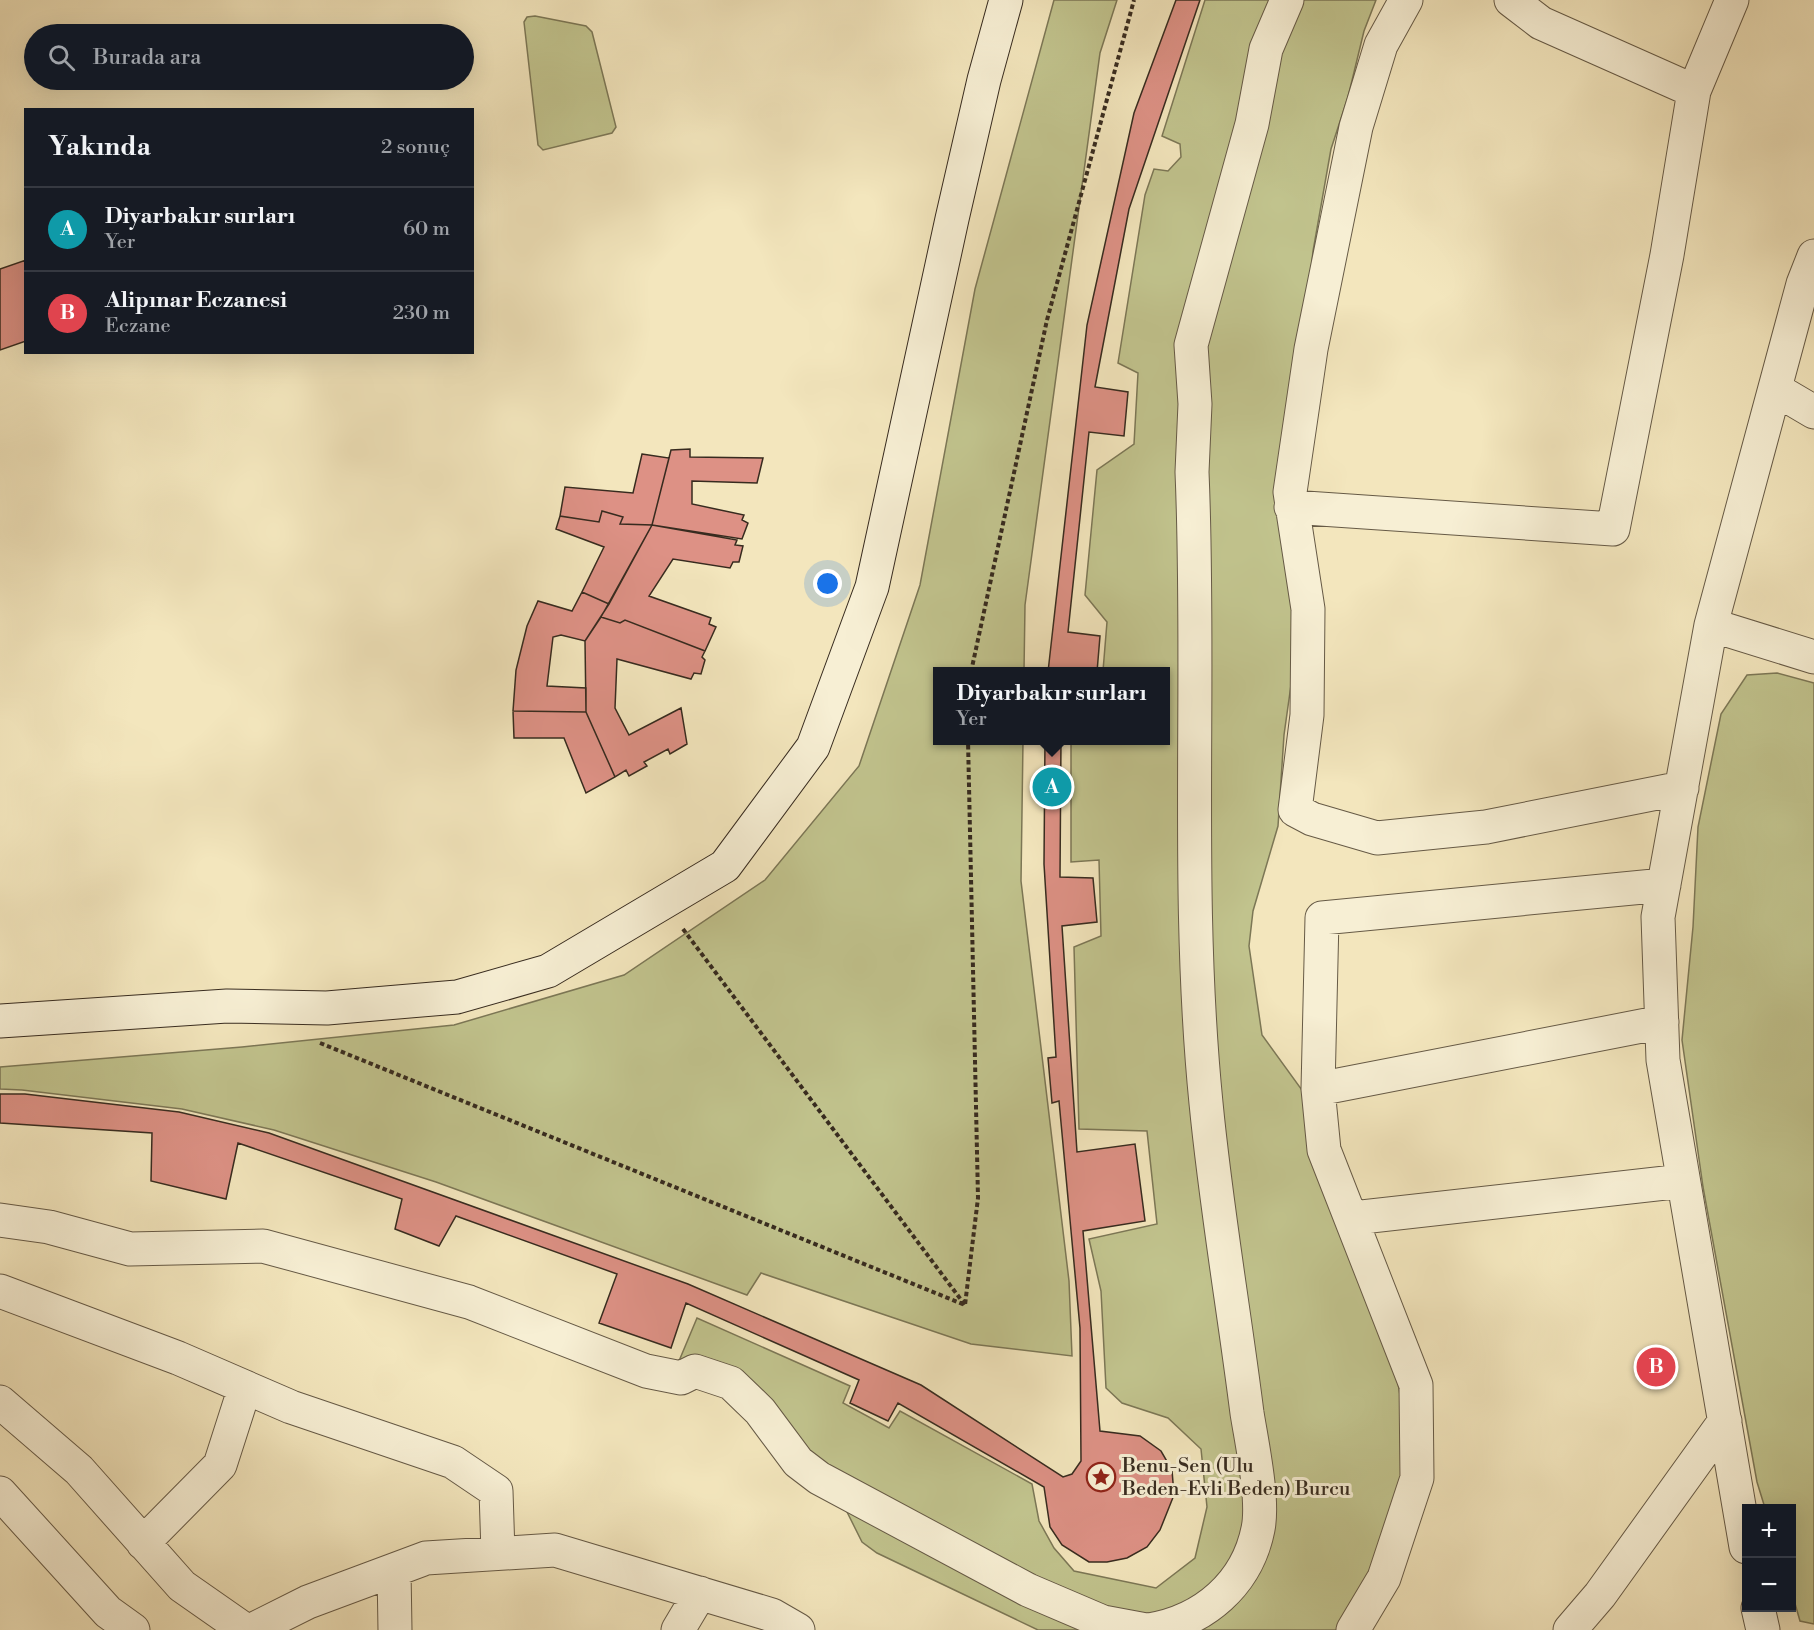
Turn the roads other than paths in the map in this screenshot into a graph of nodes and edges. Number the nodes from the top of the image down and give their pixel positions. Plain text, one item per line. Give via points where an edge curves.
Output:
1 (1006, 0) edge
2 (1287, 0) edge
3 (1406, 0) edge
4 (1511, 0) edge
5 (1730, 1) edge
6 (1694, 91) junction
7 (1813, 263) edge
8 (1775, 389) junction
9 (1814, 412) edge
10 (1291, 507) junction
11 (1712, 626) junction
12 (1814, 657) edge
13 (1682, 788) junction
14 (1664, 885) junction
15 (0, 1021) edge
16 (1662, 1022) junction
17 (1318, 1089) junction
18 (1683, 1181) junction
19 (1353, 1218) junction
20 (0, 1220) edge
21 (0, 1291) edge
22 (245, 1387) junction
23 (0, 1402) edge
24 (1725, 1421) junction
25 (0, 1493) edge
26 (1742, 1523) edge
27 (143, 1543) junction
28 (498, 1553) junction
29 (394, 1569) junction
30 (700, 1593) junction
31 (1759, 1612) edge
32 (132, 1630) edge
33 (245, 1630) edge
34 (252, 1630) edge
35 (395, 1630) edge
36 (678, 1630) edge
37 (798, 1630) edge
38 (1148, 1630) edge
39 (1353, 1630) edge
40 (1570, 1630) edge
41 (1762, 1630) edge

1 - 15 street via 951,219 872,587 813,747 725,866 548,971 457,997 327,1008 227,1006
2 - 38 street via 1266,49 1252,124 1191,345 1195,404 1192,472 1199,1015 1223,1254 1259,1524 1252,1556 1234,1584 1209,1607 1170,1626
3 - 10 street via 1381,45 1356,127 1311,349
4 - 6 street via 1541,23
5 - 6 street
6 - 10 street via 1667,255 1613,529
7 - 8 street
8 - 9 street
8 - 11 street
10 - 13 street via 1308,609 1307,715 1295,810 1312,819 1377,837 1486,827
11 - 12 street
11 - 13 street
13 - 14 street
14 - 16 street via 1658,917
14 - 17 street via 1322,918
16 - 17 street
16 - 18 street via 1663,1060
17 - 19 street via 1324,1150
18 - 19 street
18 - 24 street
19 - 39 street via 1416,1385 1417,1478 1384,1578
20 - 38 street via 49,1227 130,1249 264,1246 469,1302 646,1371 681,1378 695,1371 731,1383 760,1412 798,1462 819,1478 1028,1590 1103,1622
21 - 22 street
22 - 27 street via 220,1465
22 - 28 street via 291,1407 453,1462 496,1491
23 - 27 street via 79,1470
24 - 26 street
24 - 40 street via 1600,1595
25 - 32 street via 108,1612
27 - 33 street via 182,1586
28 - 29 street via 426,1558
28 - 30 street via 555,1550
29 - 34 street via 308,1602
29 - 35 street
30 - 36 street
30 - 37 street via 772,1615
31 - 41 street

